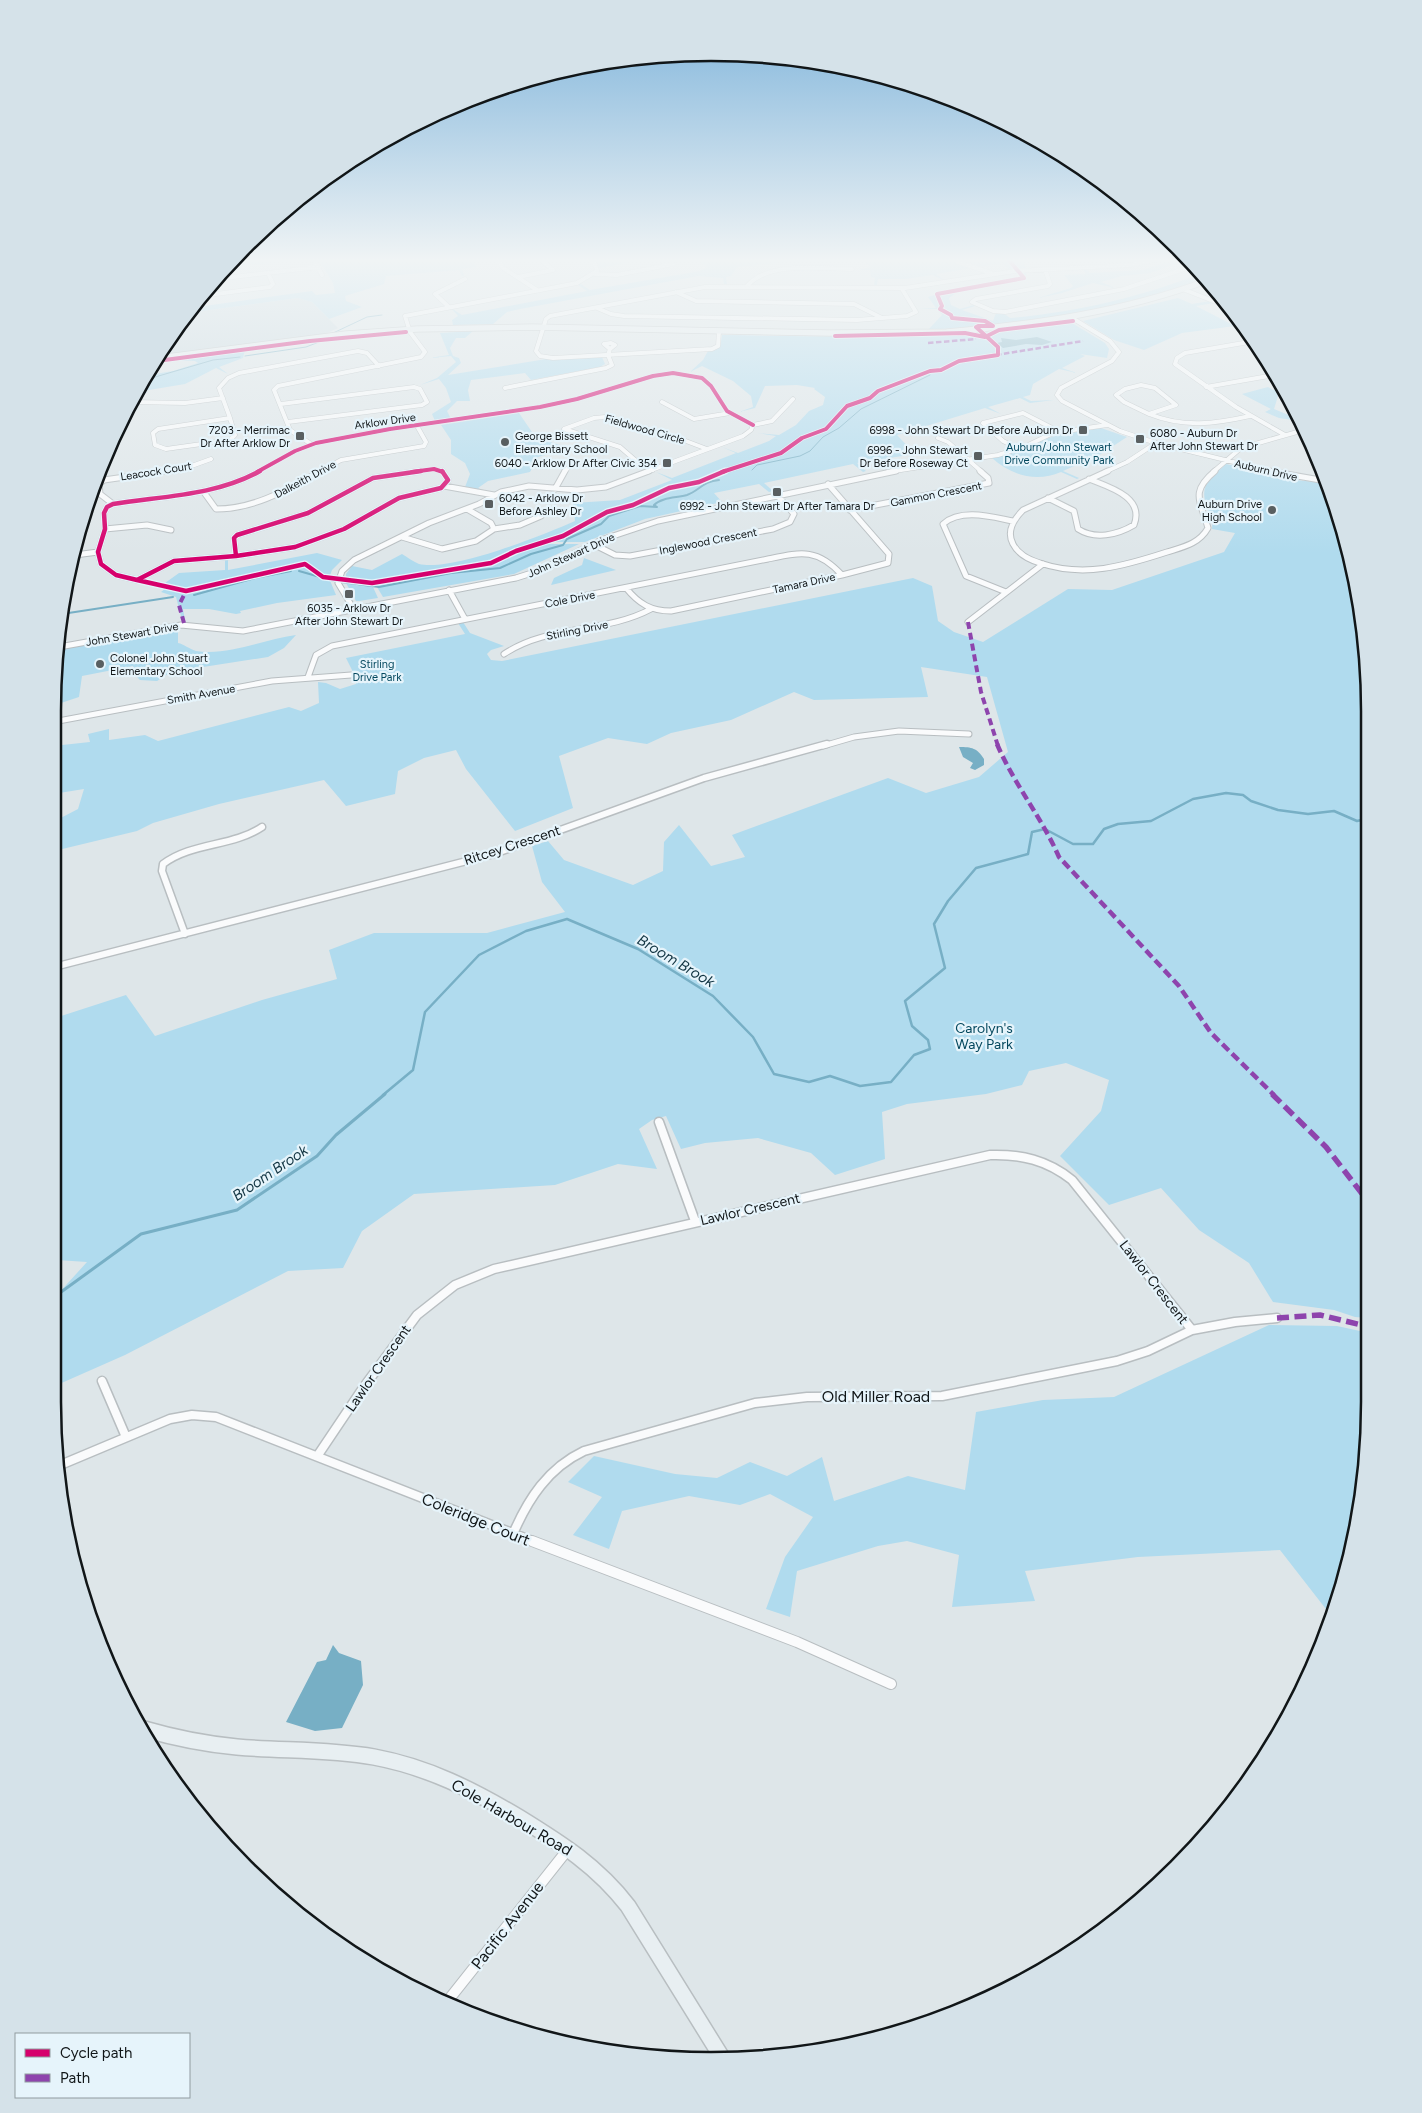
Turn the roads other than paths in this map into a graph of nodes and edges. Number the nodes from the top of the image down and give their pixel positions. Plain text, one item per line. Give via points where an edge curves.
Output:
1 (326, 357) edge
2 (370, 357) edge
3 (421, 357) edge
4 (544, 357) edge
5 (579, 357) edge
6 (609, 357) edge
7 (1115, 357) edge
8 (1180, 357) edge
9 (379, 366) junction
10 (1268, 376) edge
11 (1206, 387) junction
12 (505, 388) dead end
13 (222, 398) junction
14 (793, 399) dead end
15 (140, 402) edge
16 (662, 402) dead end
17 (281, 404) junction
18 (730, 413) junction
19 (1148, 414) junction
20 (1250, 416) junction
21 (230, 418) junction
22 (288, 422) junction
23 (753, 425) junction
24 (1107, 425) junction
25 (417, 426) junction
26 (1060, 432) junction
27 (1297, 432) edge
28 (1286, 435) junction
29 (938, 438) dead end
30 (1156, 443) junction
31 (311, 444) junction
32 (707, 449) junction
33 (1019, 449) junction
34 (211, 459) dead end
35 (968, 460) junction
36 (1226, 460) junction
37 (573, 463) dead end
38 (654, 470) junction
39 (1089, 479) junction
40 (1317, 479) edge
41 (104, 480) edge
42 (828, 484) junction
43 (444, 486) junction
44 (555, 489) junction
45 (204, 491) junction
46 (100, 492) edge
47 (494, 495) junction
48 (777, 495) junction
49 (1048, 498) junction
50 (113, 504) junction
51 (467, 509) junction
52 (850, 510) junction
53 (541, 516) dead end
54 (1013, 521) junction
55 (105, 529) junction
56 (494, 529) junction
57 (171, 530) dead end
58 (402, 537) junction
59 (593, 544) junction
60 (98, 552) junction
61 (81, 554) edge
62 (236, 556) junction
63 (1043, 564) junction
64 (842, 575) junction
65 (626, 588) junction
66 (449, 590) junction
67 (1006, 592) junction
68 (353, 608) junction
69 (651, 609) junction
70 (465, 619) junction
71 (968, 622) dead end
72 (65, 646) edge
73 (504, 654) dead end
74 (351, 675) dead end
75 (308, 677) junction
76 (61, 721) edge
77 (969, 734) dead end
78 (262, 827) dead end
79 (186, 934) junction
80 (61, 965) edge
81 (658, 1122) dead end
82 (695, 1222) junction
83 (1278, 1318) dead end
84 (1192, 1330) junction
85 (102, 1381) dead end
86 (126, 1437) junction
87 (318, 1456) junction
88 (65, 1463) edge
89 (513, 1534) junction
90 (891, 1684) dead end
91 (150, 1731) edge
92 (569, 1848) junction
93 (451, 1997) edge
94 (718, 2052) edge

1 - 13 street via 235,374 222,382 219,388
2 - 9 street
3 - 9 street
4 - 5 street
6 - 12 street via 612,365 606,368
7 - 24 street, Auburn Drive via 1058,392 1064,402
8 - 11 street via 1175,362 1177,367
9 - 17 street via 280,384 274,389
10 - 11 street
11 - 20 street
13 - 15 street via 185,403
13 - 21 street
14 - 23 street via 772,421
16 - 18 street via 694,419
17 - 22 street
17 - 22 street via 412,386 419,388 427,402
18 - 23 street, Arklow Drive
18 - 25 street, Arklow Drive via 716,391 701,378 688,374 664,374 530,409
19 - 19 street via 1119,400 1116,395 1134,385 1144,384 1176,405
19 - 20 street via 1191,426
20 - 28 street
21 - 21 street via 235,435 232,439 166,448 156,446 153,433 158,429
22 - 31 street via 293,434
23 - 32 street via 748,433
24 - 26 street, John Stewart Drive
24 - 30 street, Auburn Drive
25 - 31 street, Arklow Drive
25 - 45 street, Dalkeith Drive via 426,442 424,446 342,460 285,492 258,502 219,510
26 - 33 street, John Stewart Drive
26 - 33 street via 1023,413 984,423 1002,442
27 - 28 street
28 - 36 street via 1247,445
29 - 35 street via 948,442
30 - 36 street, Auburn Drive
30 - 39 street via 1127,462
31 - 45 street, Arklow Drive via 240,480
32 - 38 street
32 - 38 street, Fieldwood Circle via 605,417 564,429 623,449
33 - 35 street, John Stewart Drive
34 - 41 street, Leacock Court via 178,470
35 - 42 street, John Stewart Drive
35 - 52 street, Gammon Crescent via 990,480 989,484
36 - 40 street, Auburn Drive via 1285,475
36 - 63 street via 1199,487 1199,500 1208,528 1194,543 1108,570 1076,571
37 - 44 street
38 - 44 street via 599,488
39 - 49 street
39 - 49 street via 1131,501 1137,513 1134,525 1110,534 1085,533 1078,528 1076,512
42 - 48 street, John Stewart Drive
42 - 52 street, Tamara Drive
43 - 47 street
43 - 62 street via 399,498 356,524 310,543
43 - 62 street via 447,479 441,470 436,469 373,478 308,513 236,535
44 - 47 street via 517,487
45 - 50 street, Arklow Drive
46 - 50 street, Leacock Court
47 - 51 street
48 - 59 street, John Stewart Drive via 648,523
48 - 59 street, Inglewood Crescent via 794,514 790,522 773,529 630,556 615,554
49 - 54 street via 1028,507
50 - 55 street via 104,513
51 - 56 street via 491,523
51 - 58 street
52 - 64 street, Tamara Drive via 890,559 882,566
53 - 56 street via 520,525
54 - 63 street via 1010,538 1015,547
54 - 67 street via 972,515 950,518 944,524 966,576
55 - 57 street via 150,525
55 - 60 street
56 - 58 street via 485,538 444,550
58 - 68 street via 354,560 343,569 339,579
59 - 66 street, John Stewart Drive via 526,576
60 - 61 street
60 - 62 street via 101,564 108,571 137,580 172,562
63 - 67 street
64 - 65 street, Cole Drive via 826,559 802,554
64 - 69 street, Tamara Drive via 684,609
65 - 69 street via 639,604
65 - 70 street, Cole Drive
66 - 68 street, John Stewart Drive
66 - 70 street
67 - 71 street
68 - 72 street, John Stewart Drive via 242,631 225,632 181,625
69 - 73 street, Stirling Drive via 634,618 525,641
70 - 75 street, Cole Drive via 329,646 316,654
74 - 75 street, Smith Avenue
75 - 76 street, Smith Avenue
77 - 79 street, Ritcey Crescent via 899,732 854,737 715,775 494,854
78 - 79 street via 245,837 176,856 164,864 162,871
79 - 80 street, Ritcey Crescent
81 - 82 street
82 - 84 street, Lawlor Crescent via 966,1159 1002,1154 1027,1157 1050,1165 1072,1180
82 - 87 street, Lawlor Crescent via 494,1270 449,1289 426,1305 412,1320
83 - 84 street, Old Miller Road
84 - 89 street, Old Miller Road via 1140,1354 1086,1369 1040,1375 942,1396 824,1396 772,1400 584,1451 563,1463 540,1487
85 - 86 street
86 - 87 street, Coleridge Court via 170,1419 208,1416 224,1419
86 - 88 street, Coleridge Court
87 - 89 street, Coleridge Court
89 - 90 street, Coleridge Court via 798,1642
91 - 92 main road, Cole Harbour Road via 180,1739 237,1747 323,1751 408,1765 444,1777 479,1794
92 - 93 street, Pacific Avenue
92 - 94 main road, Cole Harbour Road via 610,1883 628,1906

